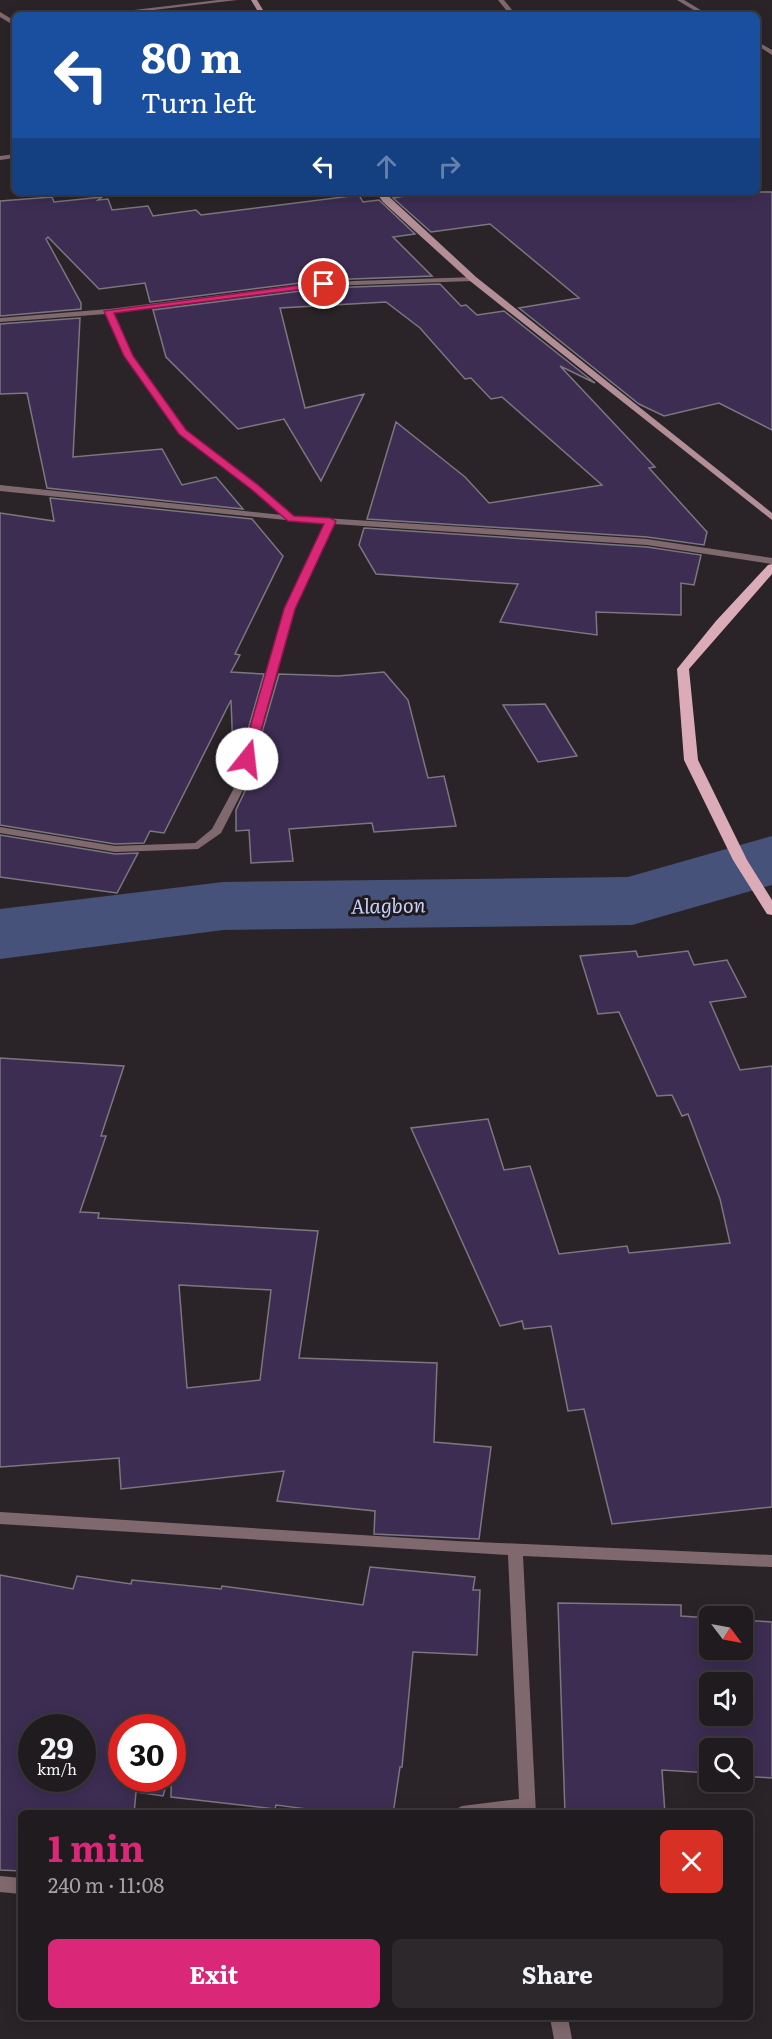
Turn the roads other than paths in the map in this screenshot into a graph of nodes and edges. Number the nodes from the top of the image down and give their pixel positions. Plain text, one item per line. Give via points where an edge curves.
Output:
1 (234, 0) edge
2 (501, 0) edge
3 (680, 0) edge
4 (123, 12) edge
5 (511, 12) edge
6 (701, 12) edge
7 (383, 195) edge
8 (473, 279) junction
9 (109, 311) junction
10 (0, 320) edge
11 (0, 488) edge
12 (772, 517) edge
13 (291, 519) junction
14 (330, 521) junction
15 (772, 561) edge
16 (772, 567) edge
17 (0, 830) edge
18 (771, 911) edge
19 (0, 1518) edge
20 (515, 1550) junction
21 (772, 1562) edge
22 (528, 1810) edge
23 (0, 1884) edge
24 (18, 1886) edge
25 (559, 2020) edge
26 (563, 2039) edge

1 - 4 street
2 - 5 street
3 - 6 street
7 - 8 street
8 - 9 street via 324,284
8 - 12 street
9 - 10 street
9 - 13 street via 129,356 182,432
11 - 13 street
13 - 14 street
14 - 15 street via 647,542
14 - 17 street via 290,609 238,790 217,831 198,846 115,849
16 - 18 main road via 683,669 691,760 740,860
19 - 20 street
20 - 21 street
20 - 22 street
23 - 24 street
25 - 26 street

